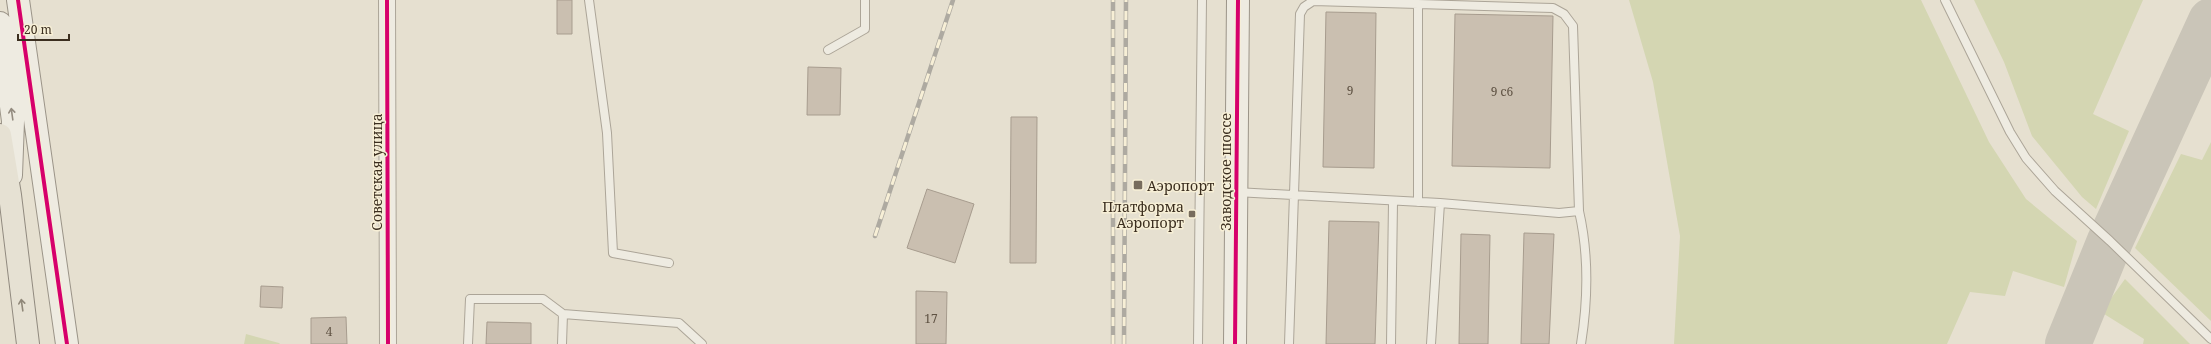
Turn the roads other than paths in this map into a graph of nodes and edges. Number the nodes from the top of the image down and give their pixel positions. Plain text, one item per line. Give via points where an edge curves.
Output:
1 (18, 0) edge
2 (387, 0) edge
3 (589, 0) edge
4 (865, 0) edge
5 (1202, 0) edge
6 (1238, 0) edge
7 (1945, 0) edge
8 (1418, 4) junction
9 (0, 23) edge
10 (828, 50) dead end
11 (0, 135) edge
12 (1236, 192) junction
13 (10, 195) junction
14 (1295, 196) junction
15 (1393, 202) junction
16 (1418, 202) junction
17 (1440, 203) junction
18 (1579, 211) junction
19 (669, 263) dead end
20 (563, 314) junction
21 (2211, 339) edge
22 (28, 344) edge
23 (67, 344) edge
24 (388, 344) edge
25 (468, 344) edge
26 (562, 344) edge
27 (702, 344) edge
28 (1198, 344) edge
29 (1235, 344) edge
30 (1290, 344) edge
31 (1391, 344) edge
32 (1431, 344) edge
33 (1581, 344) edge

1 - 23 street
2 - 24 street, Советская улица
3 - 19 lane via 607,133 613,253
4 - 10 lane via 865,29
5 - 28 lane
6 - 12 street, Заводское шоссе
7 - 21 lane via 2010,132 2026,158 2055,191
8 - 14 lane via 1313,1 1304,7 1300,14
8 - 16 lane
8 - 18 lane via 1553,8 1559,10 1573,26
13 -> 9 street via 13,121
11 - 13 main road
12 - 14 lane
12 - 29 street, Заводское шоссе
22 -> 13 main road
14 - 15 lane
14 - 30 lane
15 - 16 lane
15 - 31 lane
16 - 17 lane
17 - 18 lane via 1560,213
17 - 32 lane
18 - 33 lane via 1587,265 1585,323
20 - 25 lane via 543,299 470,300
20 - 26 lane
20 - 27 lane via 679,323

